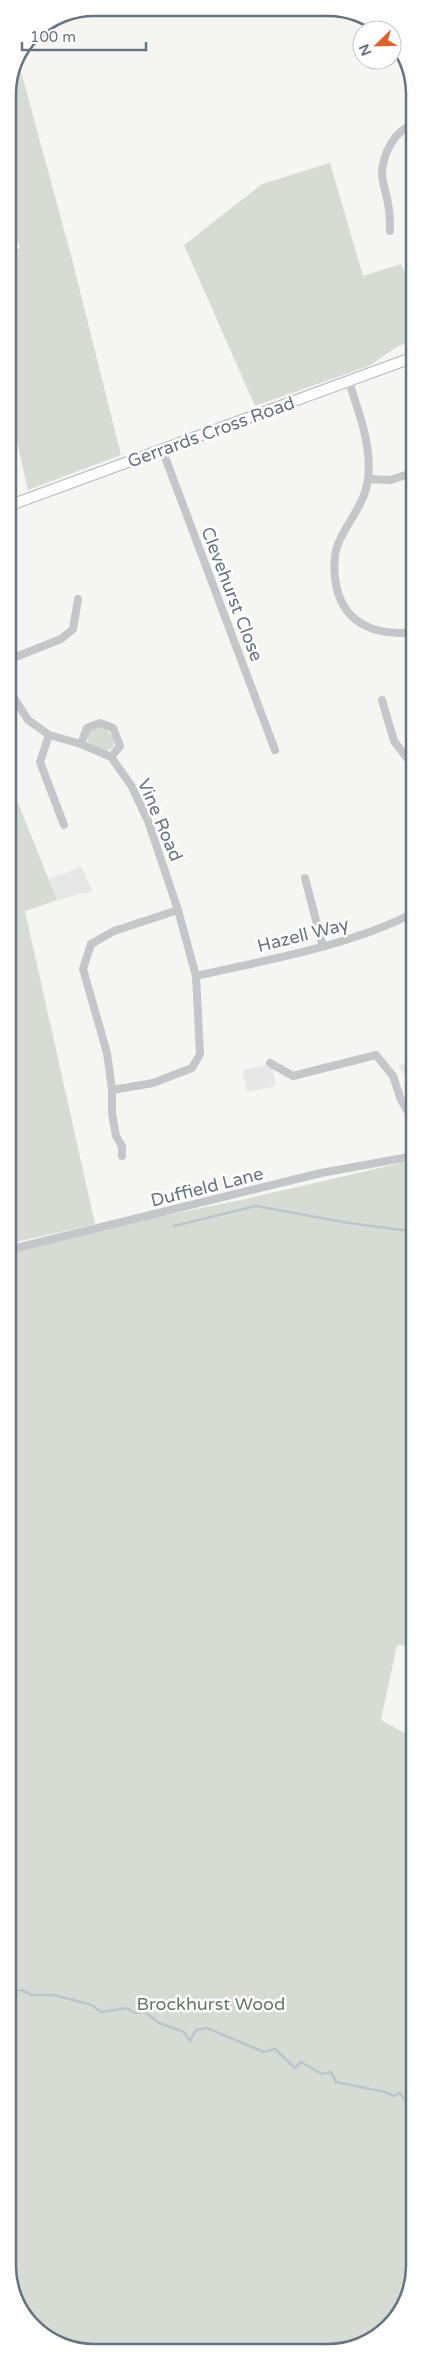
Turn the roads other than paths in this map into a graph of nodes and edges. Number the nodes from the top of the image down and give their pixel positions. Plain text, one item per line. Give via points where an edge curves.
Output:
1 (406, 126) edge
2 (390, 231) dead end
3 (406, 360) edge
4 (349, 382) junction
5 (162, 449) junction
6 (406, 475) edge
7 (368, 479) junction
8 (16, 503) edge
9 (78, 599) dead end
10 (406, 633) edge
11 (16, 657) edge
12 (382, 700) dead end
13 (16, 701) edge
14 (49, 735) junction
15 (81, 744) junction
16 (274, 750) dead end
17 (111, 757) junction
18 (406, 757) edge
19 (64, 825) dead end
20 (305, 878) dead end
21 (178, 910) junction
22 (406, 916) edge
23 (323, 947) junction
24 (196, 976) junction
25 (270, 1064) dead end
26 (112, 1090) junction
27 (406, 1108) edge
28 (122, 1156) dead end
29 (406, 1157) edge
30 (16, 1248) edge

1 - 2 street via 397,134 382,173
3 - 4 main road, Gerrards Cross Road
4 - 5 main road, Gerrards Cross Road
4 - 7 street via 365,432
5 - 8 main road, Gerrards Cross Road
5 - 16 street, Clevehurst Close
6 - 7 street via 391,480
7 - 10 street via 359,506 338,545 334,568 336,591 348,614 368,629 394,635
9 - 11 street via 73,628 61,640
12 - 18 street via 394,741
13 - 14 street via 28,720
14 - 15 street
14 - 19 street via 40,762
15 - 17 street
15 - 17 street via 87,728 100,723 113,728 120,746
17 - 21 street, Vine Road via 131,785 148,821
20 - 23 street
21 - 24 street, Vine Road
21 - 26 street via 114,931 91,944 83,969 107,1053
22 - 23 street, Hazell Way via 361,936
23 - 24 street, Hazell Way
24 - 26 street, Vine Road via 200,1054 192,1068 153,1083
25 - 27 street via 293,1076 376,1055 393,1076
26 - 28 street via 112,1113
29 - 30 street, Duffield Lane via 321,1173

